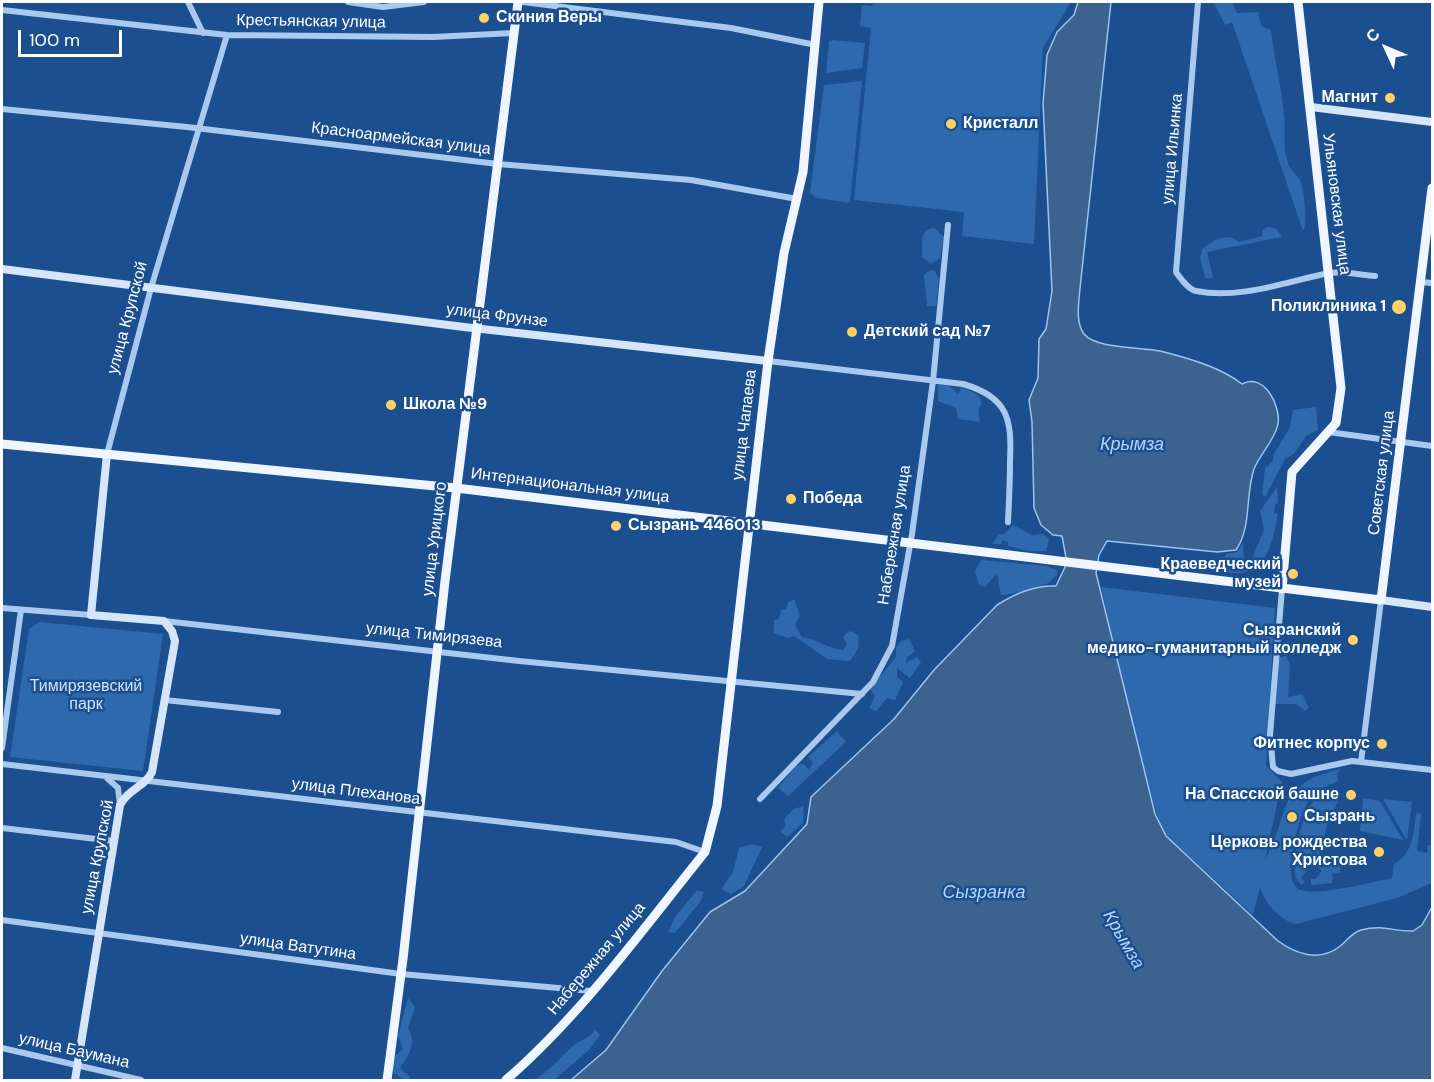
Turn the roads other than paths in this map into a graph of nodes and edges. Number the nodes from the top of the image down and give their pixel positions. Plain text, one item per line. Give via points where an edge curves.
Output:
1 (188, 2) edge
2 (348, 2) edge
3 (424, 2) edge
4 (518, 2) edge
5 (523, 2) edge
6 (819, 2) edge
7 (1198, 2) edge
8 (1298, 2) edge
9 (2, 10) edge
10 (203, 33) junction
11 (514, 33) junction
12 (227, 35) junction
13 (817, 45) junction
14 (1311, 107) junction
15 (2, 109) edge
16 (1432, 122) edge
17 (200, 129) junction
18 (498, 164) junction
19 (1432, 188) edge
20 (797, 199) junction
21 (948, 225) dead end
22 (2, 269) edge
23 (1330, 273) junction
24 (1375, 276) dead end
25 (1421, 282) junction
26 (1432, 283) edge
27 (151, 288) junction
28 (476, 329) junction
29 (768, 361) junction
30 (933, 381) junction
31 (1328, 432) junction
32 (1401, 442) junction
33 (2, 444) edge
34 (1432, 446) edge
35 (106, 454) junction
36 (456, 488) junction
37 (1008, 522) dead end
38 (749, 523) junction
39 (910, 544) junction
40 (1282, 589) junction
41 (1381, 600) junction
42 (1432, 607) edge
43 (2, 608) edge
44 (21, 610) junction
45 (91, 615) junction
46 (164, 621) junction
47 (436, 652) junction
48 (731, 681) junction
49 (862, 694) junction
50 (165, 700) junction
51 (278, 712) dead end
52 (2, 748) edge
53 (1361, 762) junction
54 (2, 764) edge
55 (1432, 770) edge
56 (104, 777) junction
57 (148, 782) junction
58 (760, 799) dead end
59 (120, 805) junction
60 (417, 813) junction
61 (2, 828) edge
62 (114, 840) junction
63 (705, 852) junction
64 (2, 920) edge
65 (98, 934) junction
66 (400, 974) junction
67 (592, 991) junction
68 (2, 1048) edge
69 (76, 1066) junction
70 (75, 1080) edge
71 (141, 1080) edge
72 (387, 1080) edge
73 (506, 1080) edge

1 - 10 street
2 - 3 street via 383,7
4 - 11 main road, улица Урицкого
5 - 13 street via 731,28
6 - 13 main road, улица Чапаева
7 - 23 street, улица Ильинка via 1176,272 1195,291 1235,291
8 - 14 main road, Ульяновская улица
9 - 10 street, Крестьянская улица
10 - 12 street, Крестьянская улица
11 - 12 street, Крестьянская улица via 434,37
11 - 18 main road, улица Урицкого
12 - 17 street, улица Крупской
13 - 20 main road, улица Чапаева
14 - 16 street
14 - 23 main road, Ульяновская улица via 1319,204
15 - 17 street, Красноармейская улица
17 - 18 street, Красноармейская улица
17 - 27 street, улица Крупской
18 - 20 street, Красноармейская улица via 691,180
18 - 28 main road, улица Урицкого
19 - 25 main road, Советская улица
20 - 29 main road, улица Чапаева via 784,253
21 - 30 street, Набережная улица
22 - 27 street, улица Фрунзе
23 - 24 street
23 - 31 main road, Ульяновская улица via 1341,388 1339,417
25 - 26 street
25 - 32 main road, Советская улица
27 - 28 street, улица Фрунзе
27 - 35 street, улица Крупской
28 - 29 street, улица Фрунзе
28 - 36 main road, улица Урицкого
29 - 30 street, улица Фрунзе
29 - 38 main road, улица Чапаева
30 - 37 street, улица Фрунзе via 963,384 988,395 1010,420
30 - 39 street, Набережная улица
31 - 32 street
31 - 40 main road, Ульяновская улица via 1292,472
32 - 34 street
32 - 41 main road, Советская улица
33 - 35 main road, Интернациональная улица
35 - 36 main road, Интернациональная улица
35 - 45 street, улица Крупской
36 - 38 main road, Интернациональная улица
36 - 47 main road, улица Урицкого
38 - 39 main road, Интернациональная улица
38 - 48 main road, улица Чапаева
39 - 40 main road, Интернациональная улица
39 - 49 street, Набережная улица via 892,646
40 - 41 main road, Интернациональная улица
40 - 53 street, Ульяновская улица via 1271,761 1278,771 1291,774 1342,762
41 - 42 street
41 - 53 street, Советская улица
43 - 44 street, улица Тимирязева
44 - 45 street, улица Тимирязева
44 - 52 street
45 - 46 street, улица Тимирязева
46 - 47 street, улица Тимирязева
46 - 50 street via 175,641
47 - 48 street, улица Тимирязева
47 - 60 main road, улица Урицкого
48 - 49 street, улица Тимирязева
48 - 63 main road, улица Чапаева via 715,820
49 - 58 street, Набережная улица
50 - 51 street
50 - 57 street
53 - 55 street
54 - 56 street, улица Плеханова
56 - 57 street, улица Плеханова
56 - 59 street via 118,788
57 - 59 street, улица Крупской via 124,797
57 - 60 street, улица Плеханова
59 - 62 street, улица Крупской
60 - 63 street, улица Плеханова via 676,842
60 - 66 main road, улица Урицкого
61 - 62 street
62 - 65 street, улица Крупской
63 - 67 main road, Набережная улица
64 - 65 street, улица Ватутина
65 - 66 street, улица Ватутина
65 - 69 street, улица Крупской
66 - 67 street, улица Ватутина
66 - 72 main road, улица Урицкого
67 - 73 main road, Набережная улица
68 - 69 street, улица Баумана
69 - 70 street, улица Крупской
69 - 71 street, улица Баумана

